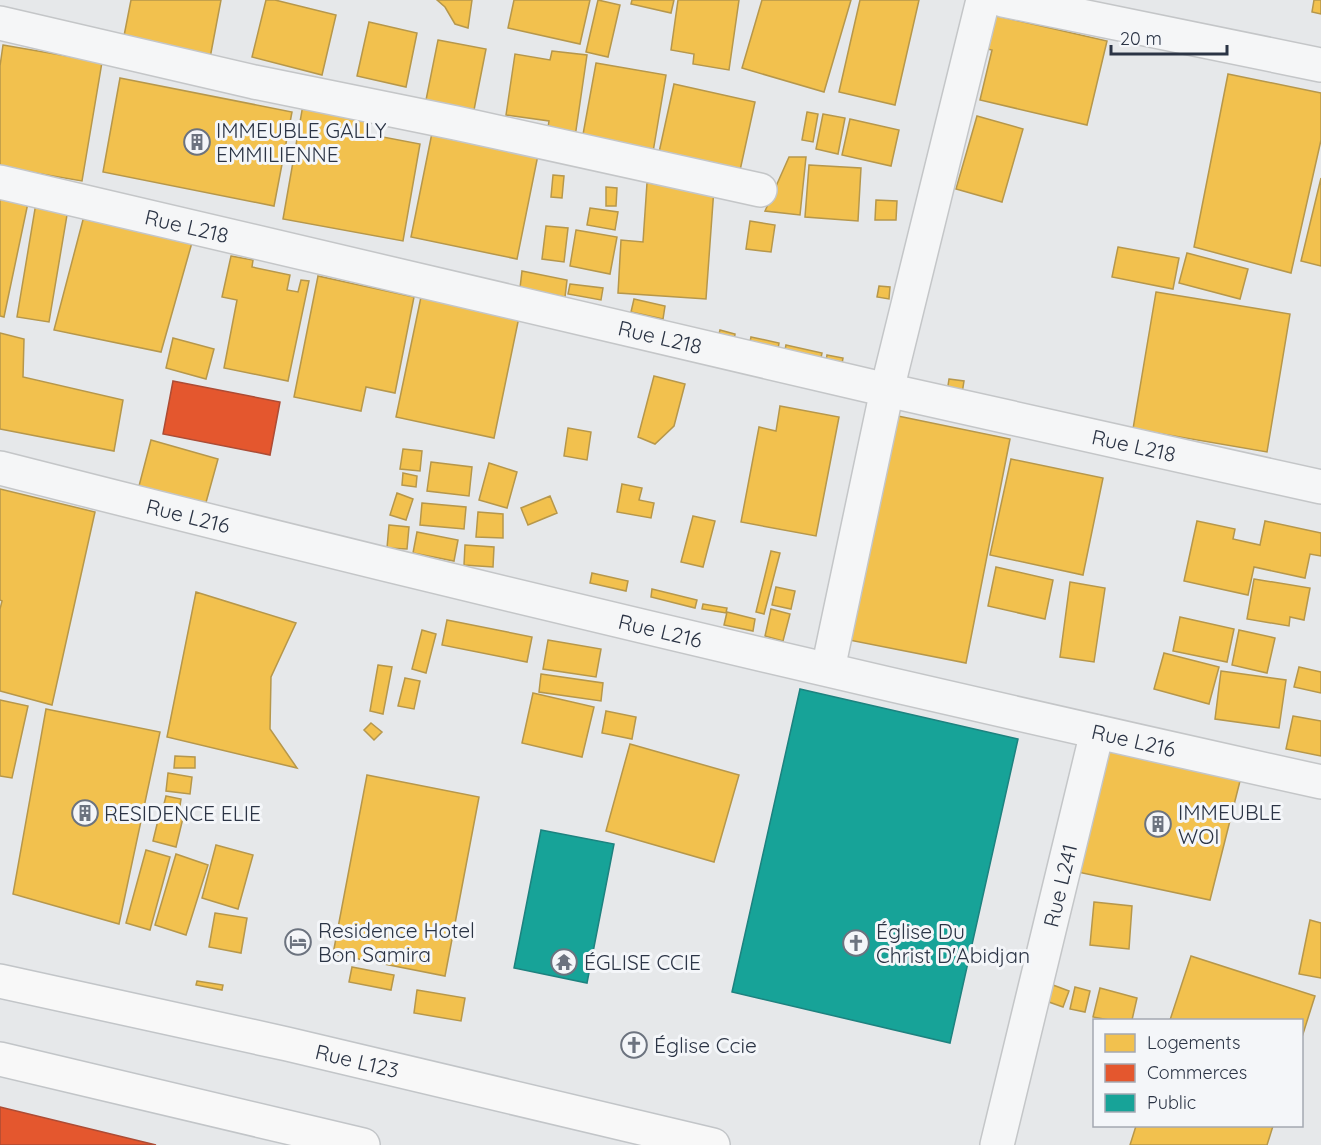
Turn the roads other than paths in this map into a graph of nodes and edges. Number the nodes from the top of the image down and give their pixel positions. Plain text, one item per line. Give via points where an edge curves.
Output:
1 (983, 0) edge
2 (1003, 0) edge
3 (0, 23) edge
4 (1321, 66) edge
5 (0, 182) edge
6 (760, 190) dead end
7 (887, 390) junction
8 (0, 468) edge
9 (1321, 487) edge
10 (828, 669) junction
11 (1097, 732) junction
12 (1321, 782) edge
13 (0, 981) edge
14 (0, 1059) edge
15 (275, 1134) edge
16 (363, 1145) edge
17 (713, 1145) edge
18 (997, 1145) edge

1 - 7 street
2 - 4 street
3 - 6 street via 254,82
5 - 7 street, Rue L218
7 - 9 street, Rue L218
7 - 10 street
8 - 10 street, Rue L216 via 331,553
10 - 11 street, Rue L216
11 - 12 street, Rue L216
11 - 18 street, Rue L241
13 - 17 main road, Rue L123
14 - 15 main road
15 - 16 main road

